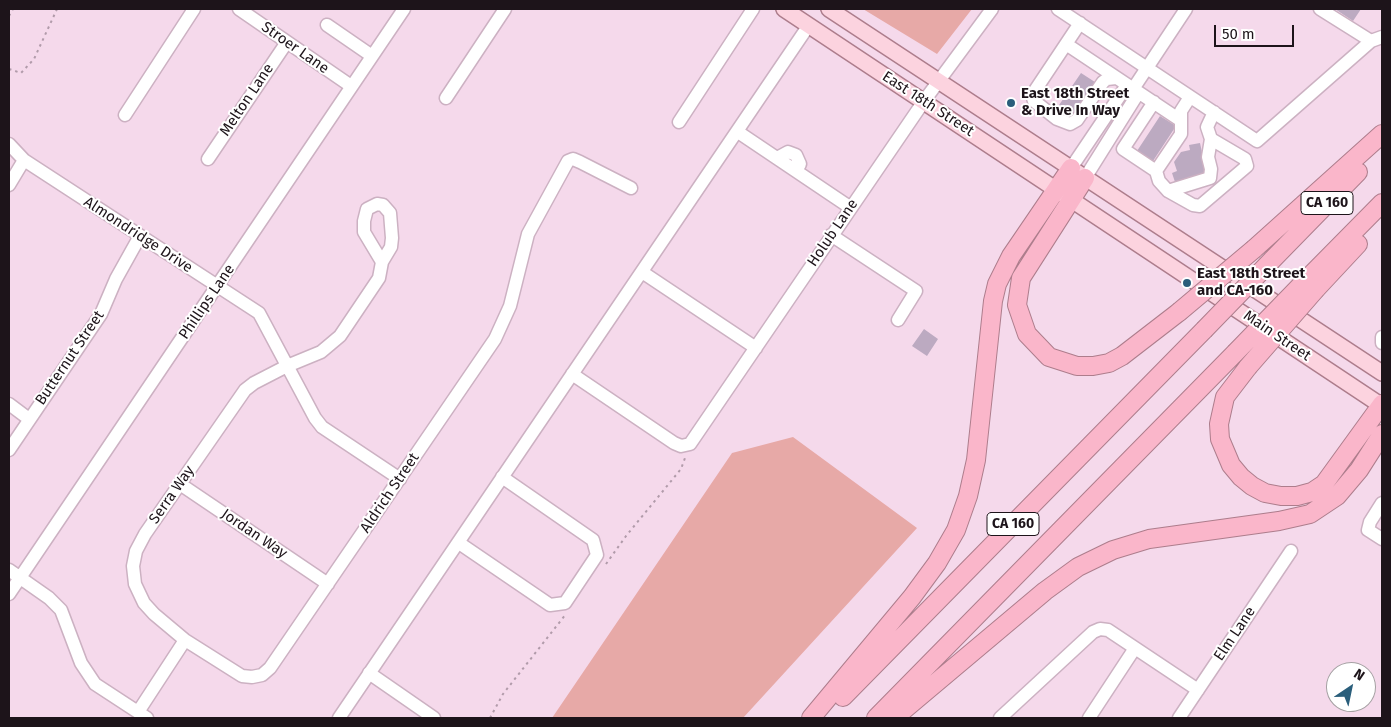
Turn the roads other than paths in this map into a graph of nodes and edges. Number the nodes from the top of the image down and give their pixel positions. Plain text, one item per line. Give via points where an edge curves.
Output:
1 (194, 9) edge
2 (239, 9) edge
3 (404, 9) edge
4 (505, 9) edge
5 (753, 9) edge
6 (784, 9) edge
7 (829, 9) edge
8 (992, 9) edge
9 (1058, 9) edge
10 (1186, 9) edge
11 (1320, 9) edge
12 (1080, 24) junction
13 (327, 25) dead end
14 (809, 25) junction
15 (1377, 39) edge
16 (287, 42) junction
17 (1066, 44) junction
18 (372, 56) junction
19 (1147, 68) junction
20 (1116, 78) junction
21 (940, 80) junction
22 (352, 86) junction
23 (1133, 89) junction
24 (1190, 97) junction
25 (446, 98) dead end
26 (924, 101) junction
27 (1154, 102) junction
28 (1214, 112) junction
29 (125, 115) dead end
30 (1180, 120) junction
31 (679, 122) dead end
32 (738, 132) junction
33 (1382, 134) edge
34 (1211, 138) junction
35 (9, 144) edge
36 (1382, 146) edge
37 (208, 159) dead end
38 (24, 160) junction
39 (1156, 171) junction
40 (1078, 173) junction
41 (9, 185) edge
42 (631, 188) dead end
43 (1057, 189) junction
44 (1168, 191) junction
45 (1072, 200) junction
46 (1382, 203) edge
47 (851, 208) junction
48 (1382, 218) edge
49 (831, 235) junction
50 (140, 236) junction
51 (382, 262) dead end
52 (642, 272) junction
53 (217, 286) junction
54 (1310, 286) junction
55 (898, 320) dead end
56 (1382, 337) edge
57 (1382, 343) edge
58 (756, 348) junction
59 (287, 366) junction
60 (1382, 373) edge
61 (572, 374) junction
62 (9, 404) edge
63 (1382, 405) edge
64 (29, 419) junction
65 (1382, 434) edge
66 (9, 450) edge
67 (502, 477) junction
68 (400, 479) junction
69 (180, 484) junction
70 (1382, 503) edge
71 (1382, 539) edge
72 (459, 543) junction
73 (1291, 551) dead end
74 (9, 570) edge
75 (20, 577) junction
76 (328, 584) junction
77 (9, 594) edge
78 (185, 640) junction
79 (1136, 648) junction
80 (369, 673) junction
81 (1198, 690) junction
82 (143, 715) edge
83 (339, 718) edge
84 (434, 718) edge
85 (810, 718) edge
86 (822, 718) edge
87 (876, 718) edge
88 (894, 718) edge
89 (1000, 718) edge
90 (1089, 718) edge
91 (1179, 718) edge

1 - 29 street
2 - 16 street, Stroer Lane
3 - 18 street, Phillips Lane
4 - 25 street
5 - 31 street
6 - 14 main road, East 18th Street
7 - 21 main road, East 18th Street
8 - 21 street, Holub Lane
9 - 12 street
10 - 19 street
11 - 15 street
12 - 17 street
12 - 19 street
13 - 18 street
14 - 26 main road, East 18th Street
14 - 32 street
15 - 28 street via 1257,141
16 - 22 street, Stroer Lane
16 - 37 street, Melton Lane
17 - 20 street
17 - 20 street via 1032,96 1057,119 1070,124 1077,120 1103,82
18 - 22 street, Phillips Lane
19 - 23 street
19 - 24 street
20 - 23 street
21 - 26 street, Holub Lane
21 - 40 main road, East 18th Street
22 - 53 street, Phillips Lane
23 - 27 street
23 - 40 street via 1125,88
24 - 28 street
24 - 30 street via 1181,111
26 - 43 main road, East 18th Street
26 - 47 street, Holub Lane
27 - 30 street
27 - 39 street via 1123,149
28 - 34 street via 1207,126
30 - 39 street via 1180,134
32 - 47 street
32 - 52 street
33 - 45 highway, bridge via 1254,249 1137,346 1109,363 1093,366 1077,366 1049,357 1027,334 1018,305 1021,278
34 - 44 street via 1208,156 1210,178
34 - 44 street via 1245,159 1247,166 1200,206
35 - 38 street, Almondridge Drive
36 - 86 highway, CA 160, bridge
38 - 41 street
38 - 50 street, Almondridge Drive
39 - 44 street via 1159,181
40 - 43 highway
40 - 45 highway
40 - 60 main road, Main Street
42 - 68 street, Aldrich Street via 574,159 568,161 533,222 503,324
43 - 45 main road, East 18th Street
43 - 85 highway via 1011,256 997,284 976,460 956,530 912,597
45 - 63 main road, Main Street
46 - 54 highway, CA 160
47 - 49 street, Holub Lane
48 - 54 highway
49 - 55 street via 916,291
49 - 58 street, Holub Lane
50 - 53 street, Almondridge Drive
50 - 64 street, Butternut Street via 101,314
51 - 59 street, Serra Way via 379,278 340,336 321,352
52 - 58 street
52 - 61 street
53 - 59 street, Almondridge Drive via 259,313
53 - 75 street, Phillips Lane
54 - 63 highway, bridge via 1225,397 1219,418 1224,453 1236,471 1252,486 1265,492 1281,496 1312,492 1334,474
54 - 87 highway, CA 160, bridge via 1235,353
56 - 57 street
58 - 61 street, Holub Lane via 690,444 682,446 674,444
59 - 68 street, Almondridge Drive via 322,427
59 - 69 street, Serra Way via 245,390
61 - 67 street
62 - 64 street
64 - 66 street, Butternut Street
65 - 88 highway via 1342,490 1325,506 1310,514 1149,539 1113,550 1078,567
67 - 72 street
67 - 72 street via 592,540 597,555 564,603 550,605
68 - 76 street, Aldrich Street
69 - 76 street, Jordan Way
69 - 78 street, Serra Way via 145,534 133,566 135,584 144,602
70 - 71 street via 1368,530
72 - 80 street
73 - 81 street, Elm Lane
74 - 75 street
75 - 77 street, Phillips Lane
75 - 82 street via 61,610 81,663 95,684
76 - 78 street, Aldrich Street via 262,675 242,676
78 - 82 street
79 - 81 street
79 - 89 street via 1108,630 1093,632
79 - 90 street
80 - 83 street
80 - 84 street
81 - 91 street, Elm Lane

